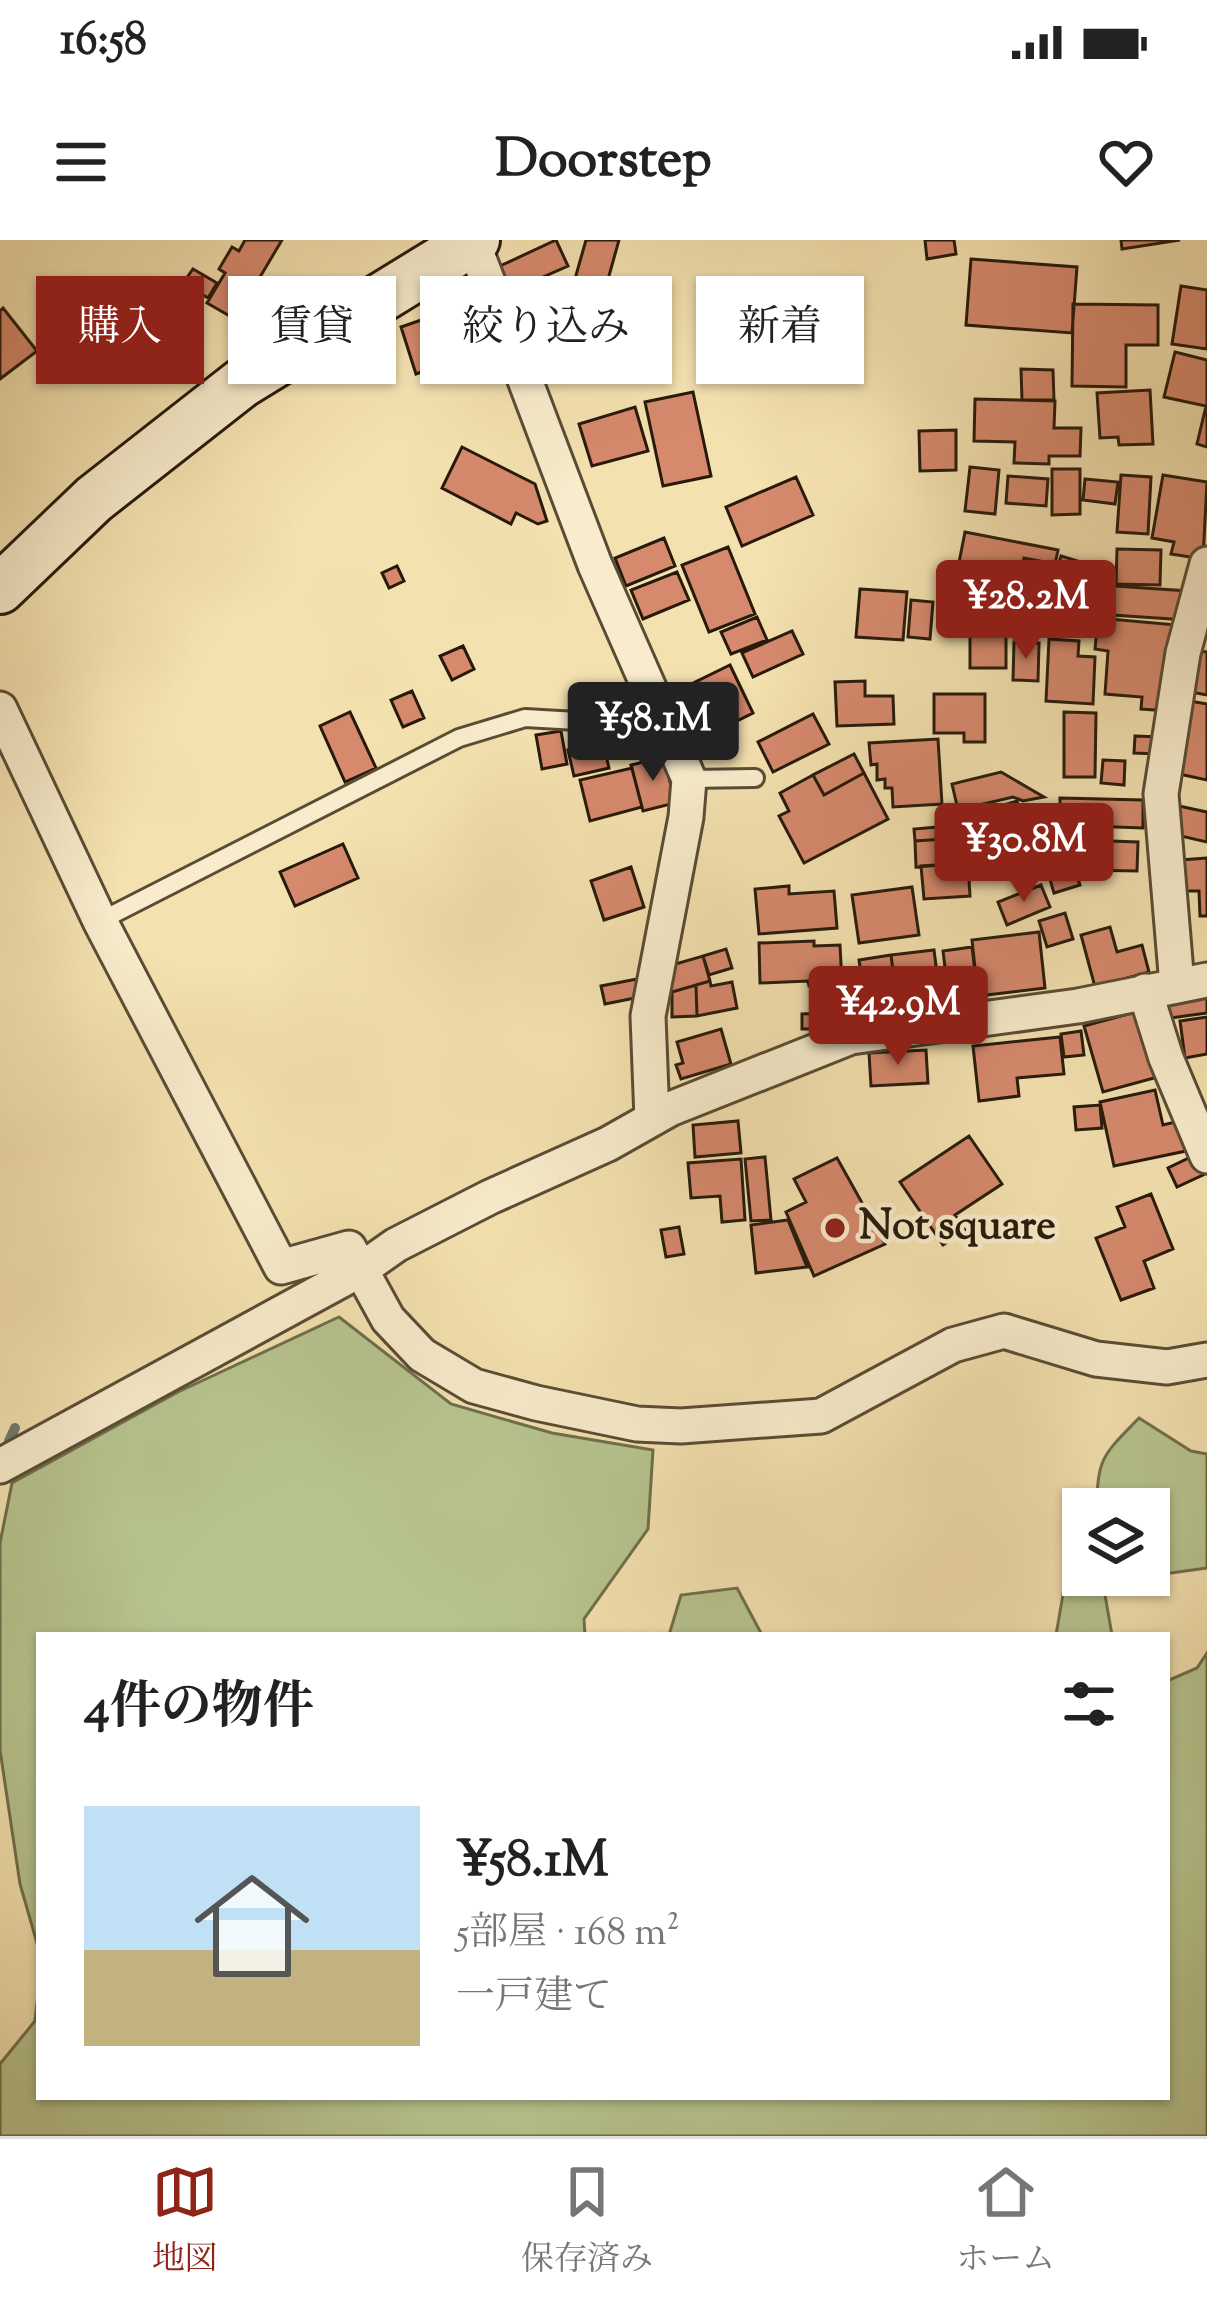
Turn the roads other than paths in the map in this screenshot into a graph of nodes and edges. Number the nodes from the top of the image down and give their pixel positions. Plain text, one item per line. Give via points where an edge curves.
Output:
1 (473, 240) edge
2 (1207, 564) edge
3 (0, 589) edge
4 (0, 710) edge
5 (664, 726) junction
6 (689, 778) junction
7 (755, 778) dead end
8 (100, 921) junction
9 (1176, 985) edge
10 (652, 1119) junction
11 (1207, 1156) edge
12 (362, 1269) junction
13 (1207, 1360) edge
14 (0, 1466) edge

1 - 3 main road via 242,383 94,499
1 - 5 street
2 - 9 street via 1183,653 1161,794
4 - 8 street
5 - 6 street
5 - 8 lane via 525,718 459,738
6 - 7 lane
6 - 10 street via 648,1016
8 - 12 street via 281,1267 349,1248
9 - 10 street via 851,1037
9 - 11 street via 1166,1058
10 - 12 street
12 - 13 street via 388,1319 422,1355 474,1386 637,1424 820,1416 953,1345 1004,1331 1096,1358 1167,1366
12 - 14 street

